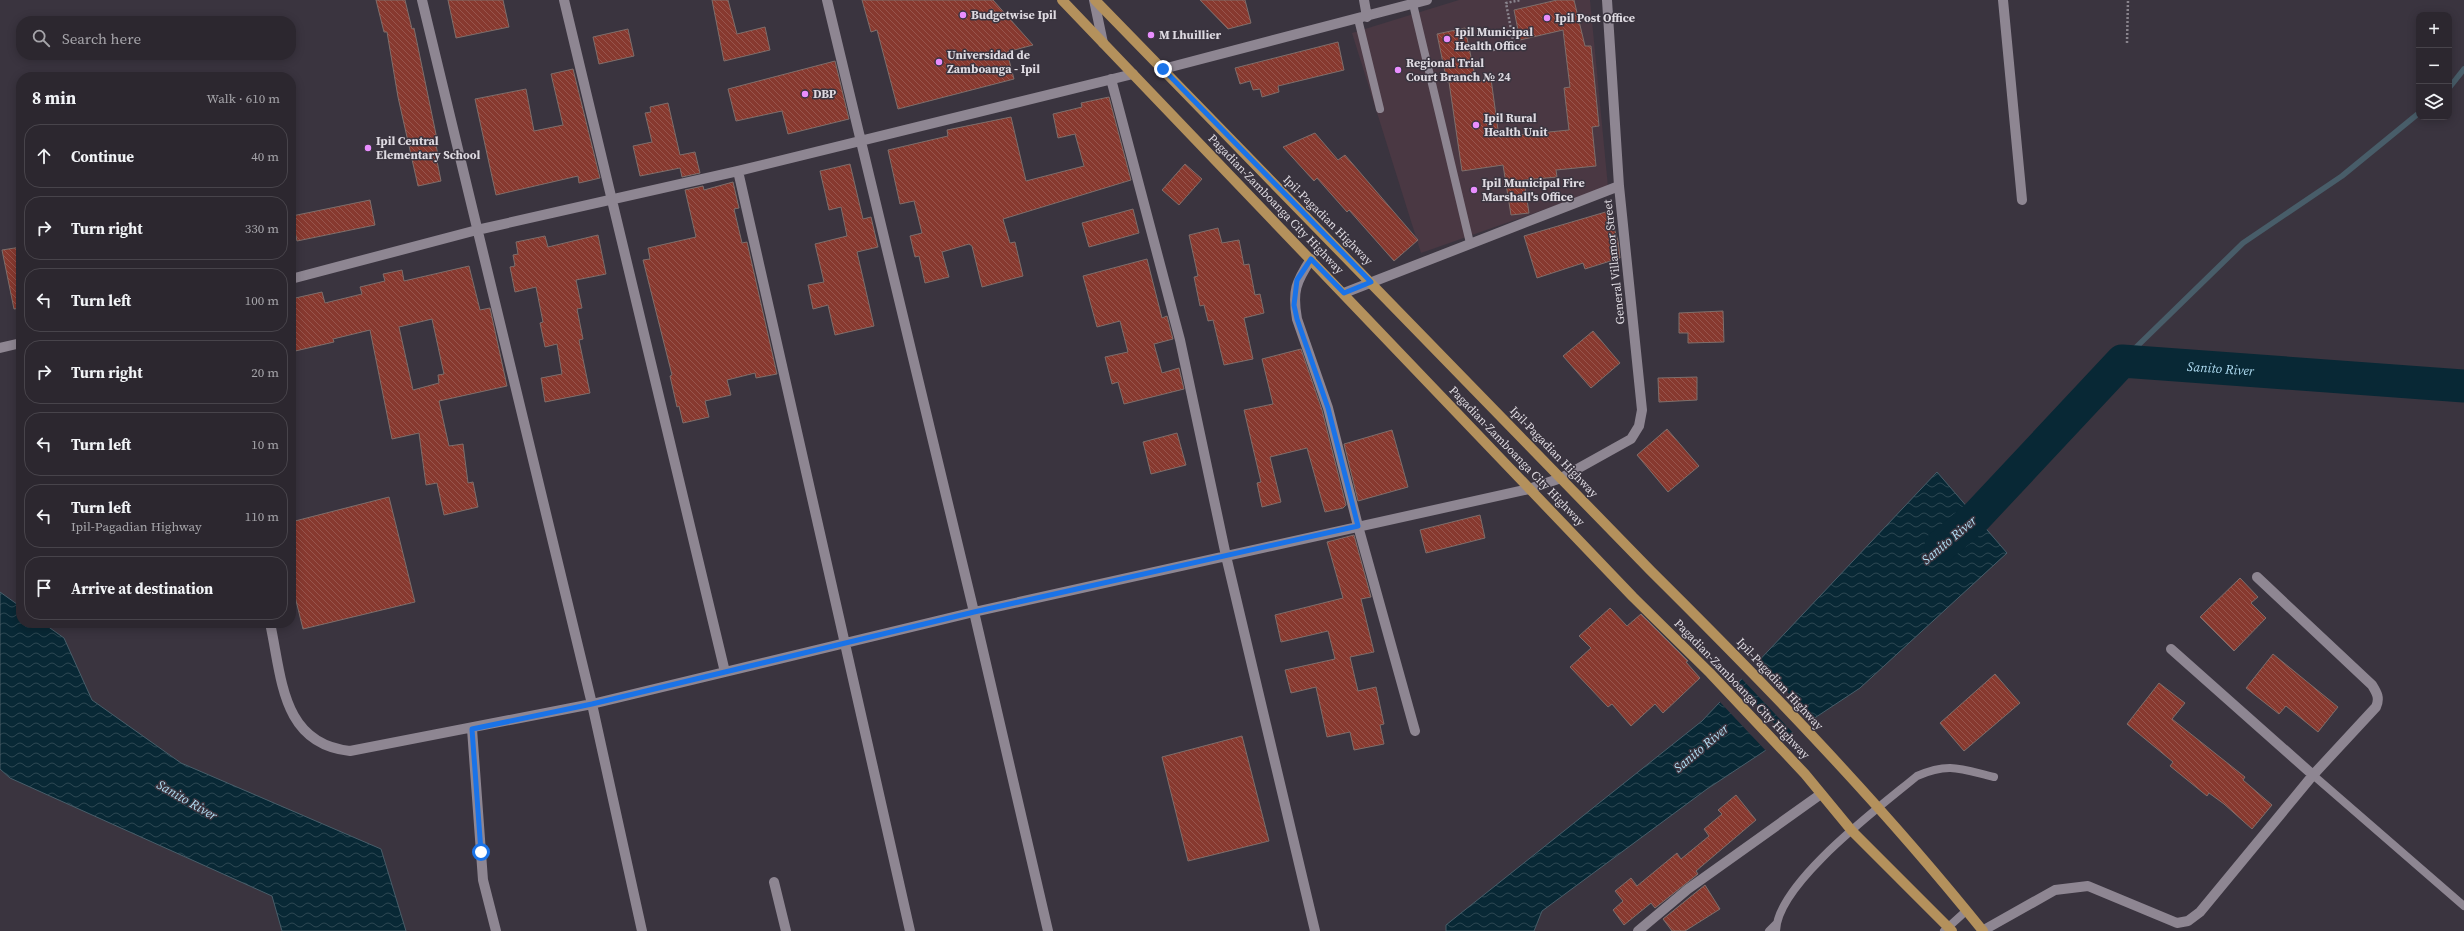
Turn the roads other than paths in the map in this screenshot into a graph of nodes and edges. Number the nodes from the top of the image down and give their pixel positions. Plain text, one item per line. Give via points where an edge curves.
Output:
1 (422, 0) edge
2 (564, 0) edge
3 (827, 0) edge
4 (1062, 0) edge
5 (1095, 0) edge
6 (1364, 0) edge
7 (1426, 0) edge
8 (1607, 0) edge
9 (2003, 0) edge
10 (1413, 4) junction
11 (1363, 18) junction
12 (1103, 43) junction
13 (1163, 69) junction
14 (1133, 74) junction
15 (1111, 80) junction
16 (1380, 109) dead end
17 (861, 141) junction
18 (738, 171) junction
19 (1619, 186) junction
20 (2022, 200) dead end
21 (611, 201) junction
22 (477, 230) junction
23 (1470, 243) junction
24 (1311, 259) junction
25 (296, 278) edge
26 (1371, 282) junction
27 (1344, 293) junction
28 (16, 344) edge
29 (0, 348) edge
30 (1561, 478) junction
31 (1529, 489) junction
32 (1358, 526) junction
33 (1226, 556) junction
34 (2257, 576) dead end
35 (974, 612) junction
36 (271, 628) edge
37 (844, 644) junction
38 (2171, 649) dead end
39 (725, 672) junction
40 (592, 704) junction
41 (472, 729) junction
42 (1415, 731) dead end
43 (2313, 775) junction
44 (1994, 777) dead end
45 (1821, 794) junction
46 (1878, 808) junction
47 (1852, 831) junction
48 (774, 882) dead end
49 (2464, 906) edge
50 (1966, 911) junction
51 (1776, 928) edge
52 (1948, 930) edge
53 (496, 931) edge
54 (642, 931) edge
55 (786, 931) edge
56 (910, 931) edge
57 (1048, 931) edge
58 (1315, 931) edge
59 (1638, 931) edge
60 (1768, 931) edge
61 (1983, 931) edge

1 - 22 street
2 - 21 street
3 - 17 street
4 - 12 main road, Pagadian-Zamboanga City Highway
5 - 12 street
5 - 13 main road, Ipil-Pagadian Highway
6 - 11 street
7 - 10 street
8 - 19 street, General Villamor Street
9 - 20 street
10 - 11 street
10 - 23 lane
11 - 13 street
11 - 16 lane
12 - 14 main road, Pagadian-Zamboanga City Highway
13 - 26 main road, Ipil-Pagadian Highway
14 - 15 street
14 - 24 main road, Pagadian-Zamboanga City Highway
15 - 17 street
15 - 33 street via 1180,340
17 - 18 street
17 - 35 street
18 - 21 street
18 - 37 street
19 - 23 street
19 - 30 street, General Villamor Street via 1642,410 1639,426 1631,439
21 - 22 street
21 - 39 street
22 - 25 street
22 - 40 street
23 - 26 street
24 - 27 main road, Pagadian-Zamboanga City Highway
24 - 32 street via 1297,280 1294,305 1328,408
26 - 27 street
26 - 30 main road, Ipil-Pagadian Highway
27 - 31 main road, Pagadian-Zamboanga City Highway
28 - 29 street
30 - 31 street, General Villamor Street
30 - 46 main road, Ipil-Pagadian Highway via 1730,649 1851,776
31 - 32 street, General Villamor Street
31 - 45 main road, Pagadian-Zamboanga City Highway via 1710,673
32 - 33 street, General Villamor Street
32 - 42 street
33 - 35 street, General Villamor Street
33 - 58 street
34 - 43 street via 2372,685 2378,694 2379,701 2376,707
35 - 37 street, General Villamor Street
35 - 57 street
36 - 41 street, General Villamor Street via 289,706 306,733 318,744 333,750 350,751
37 - 39 street, General Villamor Street
37 - 56 street
38 - 43 street
39 - 40 street, General Villamor Street
40 - 41 street, General Villamor Street
40 - 54 street
41 - 53 street via 483,880
43 - 49 lane
43 - 61 street via 2200,912 2188,921 2177,923 2088,886 2055,890
44 - 46 lane via 1953,767 1935,768 1917,776
45 - 47 main road, Pagadian-Zamboanga City Highway
45 - 59 street via 1688,889
46 - 47 lane
46 - 50 main road, Ipil-Pagadian Highway
47 - 51 lane via 1814,866 1788,900
47 - 52 main road, Pagadian-Zamboanga City Highway
48 - 55 street
50 - 52 lane
50 - 61 main road, Ipil-Pagadian Highway
51 - 60 lane

